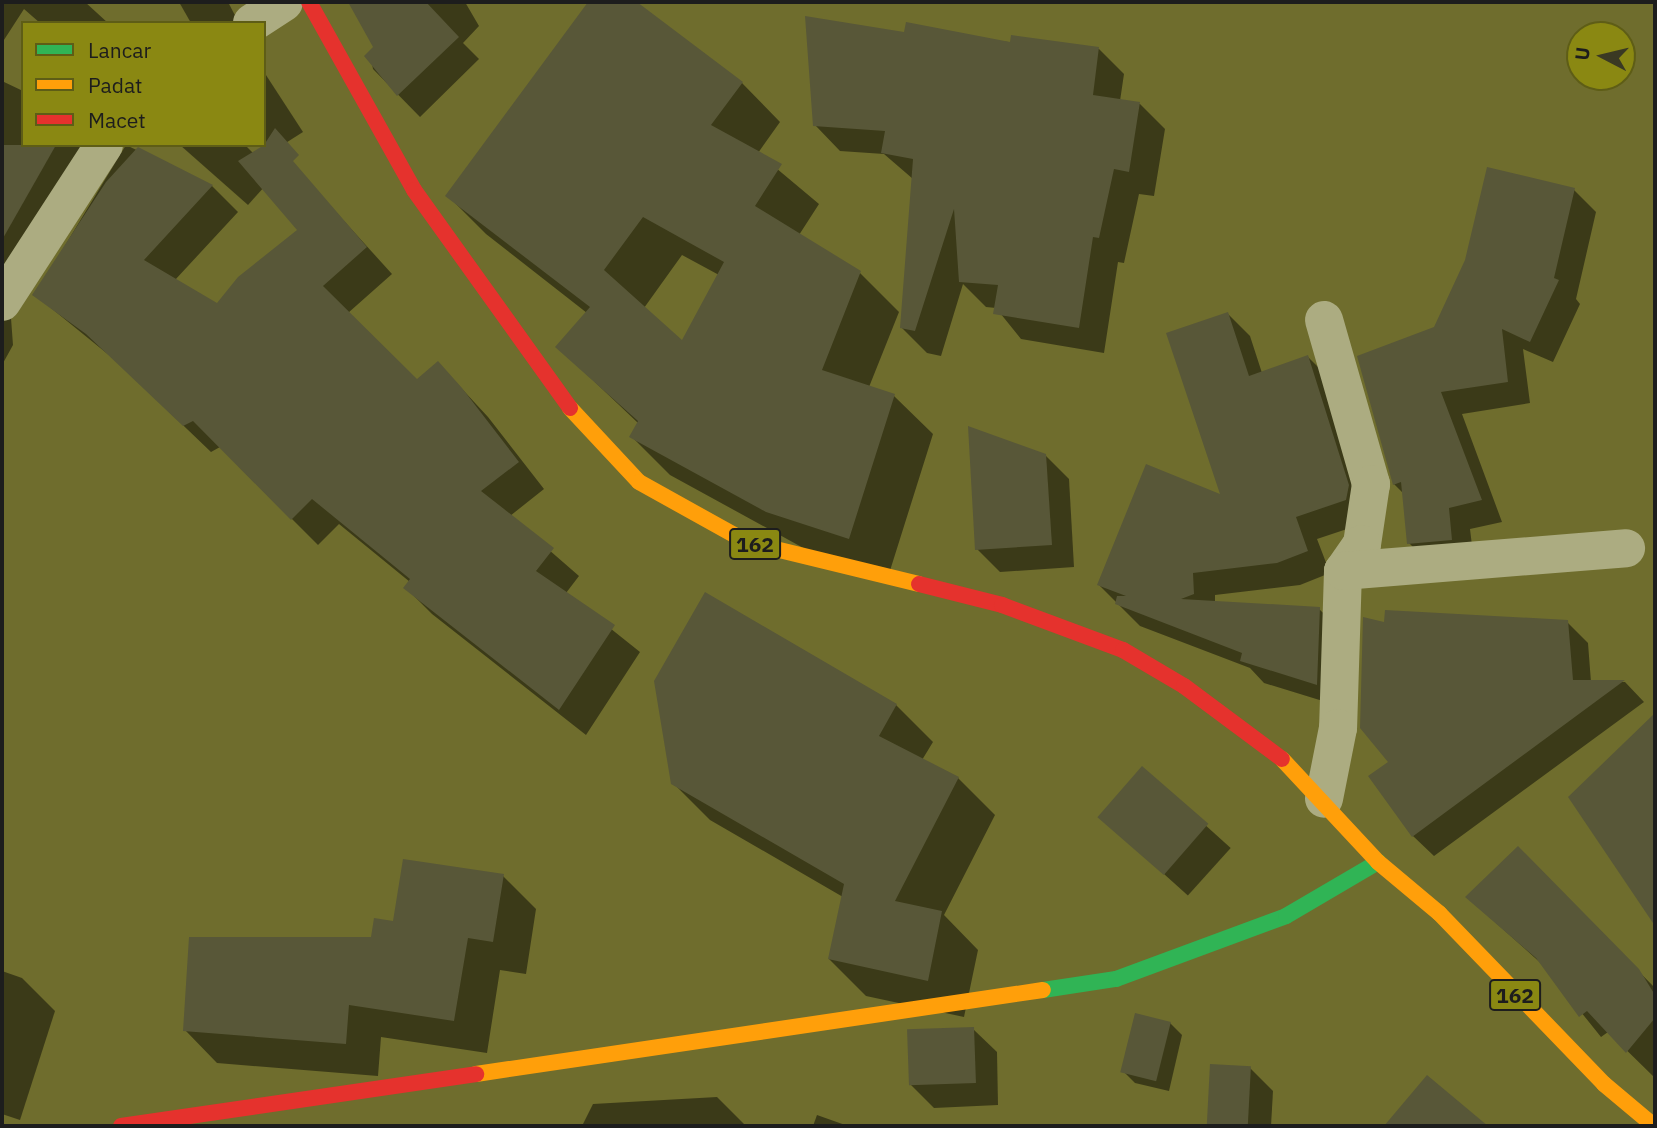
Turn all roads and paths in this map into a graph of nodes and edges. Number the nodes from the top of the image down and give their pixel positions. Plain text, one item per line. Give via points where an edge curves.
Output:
1 (284, 2) edge
2 (309, 2) edge
3 (255, 21) edge
4 (103, 147) edge
5 (2, 302) edge
6 (1324, 320) dead end
7 (1626, 548) dead end
8 (1343, 571) junction
9 (1324, 799) junction
10 (1378, 862) junction
11 (121, 1126) edge
12 (1654, 1126) edge

1 - 3 street
2 - 9 main road, 162 via 414,190 552,388 639,482 747,542 1002,605 1124,650 1262,741
4 - 5 street
6 - 8 street via 1371,484 1362,544
7 - 8 street
8 - 9 street via 1338,728
9 - 10 main road, 162
10 - 11 main road via 1286,916 1116,979
10 - 12 main road, 162 via 1439,913 1586,1066

